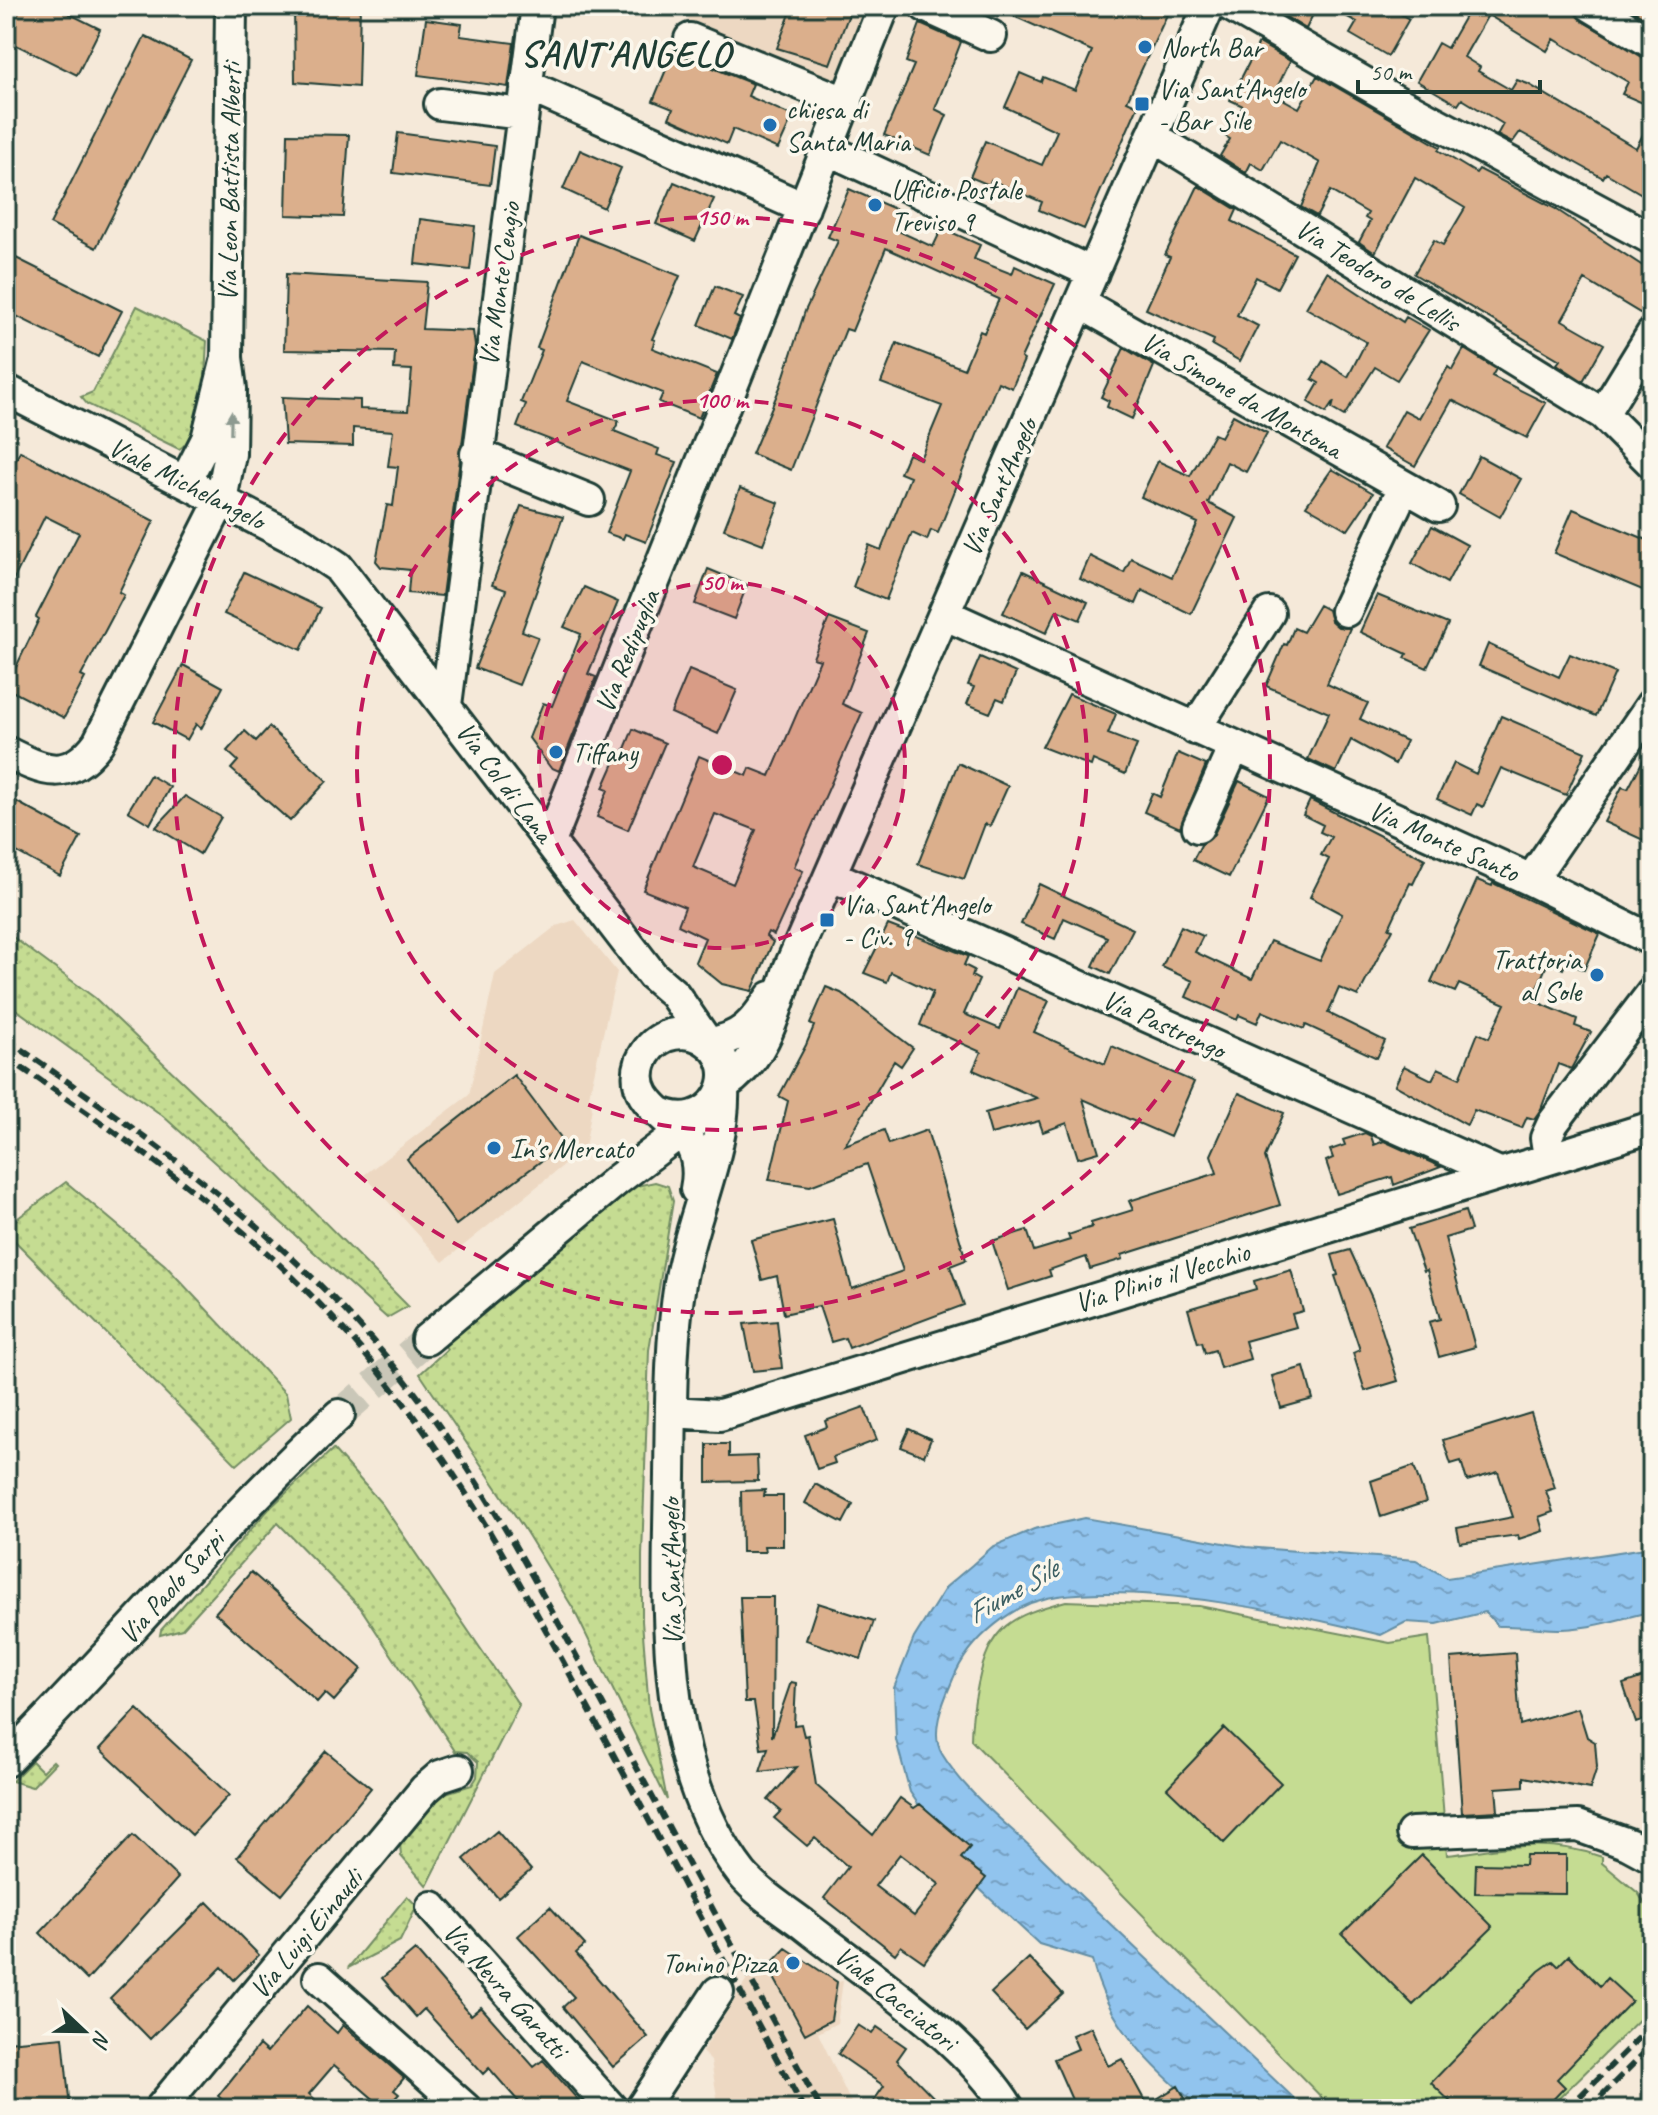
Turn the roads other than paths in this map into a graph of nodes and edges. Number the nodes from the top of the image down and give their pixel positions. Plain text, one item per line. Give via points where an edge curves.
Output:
1 (231, 6) edge
2 (537, 6) edge
3 (884, 6) edge
4 (925, 6) edge
5 (1209, 6) edge
6 (1231, 6) edge
7 (1591, 6) edge
8 (991, 36) dead end
9 (690, 39) dead end
10 (1652, 43) edge
11 (524, 100) junction
12 (847, 103) junction
13 (440, 104) dead end
14 (1152, 136) junction
15 (829, 150) junction
16 (804, 208) junction
17 (1652, 239) edge
18 (1093, 273) junction
19 (1080, 303) junction
20 (1652, 334) edge
21 (227, 358) junction
22 (6, 390) edge
23 (1603, 414) junction
24 (476, 454) junction
25 (1652, 463) edge
26 (185, 482) junction
27 (1404, 487) junction
28 (221, 500) junction
29 (589, 500) dead end
30 (1439, 506) dead end
31 (358, 589) joint
32 (1346, 611) dead end
33 (1269, 613) dead end
34 (944, 614) junction
35 (1652, 704) edge
36 (446, 705) junction
37 (1195, 729) junction
38 (1234, 747) junction
39 (6, 752) edge
40 (1198, 827) dead end
41 (550, 842) junction
42 (830, 875) junction
43 (1531, 880) junction
44 (1652, 940) edge
45 (789, 969) junction
46 (652, 975) junction
47 (1652, 993) edge
48 (707, 1041) junction
49 (653, 1045) junction
50 (719, 1094) junction
51 (649, 1102) junction
52 (1652, 1127) edge
53 (682, 1131) junction
54 (1549, 1157) junction
55 (627, 1173) junction
56 (1499, 1173) junction
57 (694, 1209) junction
58 (427, 1339) tunnel mouth
59 (671, 1412) junction
60 (339, 1415) tunnel mouth
61 (6, 1761) edge
62 (458, 1770) dead end
63 (1412, 1833) dead end
64 (1652, 1857) edge
65 (771, 1899) joint
66 (432, 1907) dead end
67 (319, 1978) dead end
68 (718, 1992) dead end
69 (160, 2109) edge
70 (466, 2109) edge
71 (612, 2109) edge
72 (641, 2109) edge
73 (1009, 2109) edge

1 - 21 street, Via Leon Battista Alberti
2 - 11 street, Via Monte Cengio
3 - 12 street, Via Redipuglia
4 - 8 street
5 - 14 street, Via Sant'Angelo
6 - 17 street
7 - 10 street
9 - 12 street
11 - 13 street
11 - 16 street
11 - 24 street, Via Monte Cengio
12 - 15 street, Via Redipuglia
14 - 18 street, Via Sant'Angelo
14 - 23 street, Via Teodoro de Lellis
15 - 16 street, Via Redipuglia
15 - 18 street
16 - 41 street, Via Redipuglia
18 - 19 street, Via Sant'Angelo
19 - 27 street, Via Simone da Montona
19 - 34 street, Via Sant'Angelo
20 - 23 street
21 - 26 street, Via Leon Battista Alberti via 207,439
28 -> 21 street, Via Leon Battista Alberti via 230,454
22 - 26 street, Viale Michelangelo
23 - 25 street, Via Teodoro de Lellis
24 - 29 street
24 - 36 street, Via Monte Cengio
26 - 28 street, Viale Michelangelo
27 - 30 street, Via Simone da Montona
27 - 32 street
28 - 31 street, Viale Michelangelo via 321,554
28 - 39 street, Via Leon Battista Alberti via 90,753 58,771
31 - 36 street, Via Col di Lana
33 - 37 street
34 - 37 street, Via Monte Santo
34 - 42 street, Via Sant'Angelo
35 - 43 street
36 - 41 street, Via Col di Lana
37 - 38 street, Via Monte Santo
38 - 40 street
38 - 43 street, Via Monte Santo
41 - 46 street, Via Col di Lana
42 - 45 street, Via Sant'Angelo
42 - 56 street, Via Pastrengo
43 - 44 street, Via Monte Santo
45 - 48 street, Via Sant'Angelo via 750,1027 737,1037
45 - 50 street, Via Sant'Angelo via 762,1044
46 - 48 street, Via Col di Lana via 674,994
46 - 49 street, Via Col di Lana via 660,999
47 - 54 street via 1553,1123 1546,1138
48 - 49 street, Via Sant'Angelo via 680,1033
48 - 50 street, Via Sant'Angelo via 723,1063
49 - 51 street via 639,1070
50 - 51 street, Via Sant'Angelo via 687,1119 666,1116
50 - 53 street
50 - 57 street, Via Sant'Angelo via 722,1121
51 - 53 street, Via Sant'Angelo
51 - 55 street via 641,1143
52 - 54 street, Via Plinio il Vecchio
53 - 55 street
53 - 57 street, Via Sant'Angelo via 698,1166
54 - 56 street, Via Plinio il Vecchio
55 - 57 street via 652,1161 674,1165 691,1185
55 - 58 street
56 - 59 street, Via Plinio il Vecchio via 720,1415
57 - 59 street, Via Sant'Angelo via 680,1285
59 - 65 street, Via Sant'Angelo via 669,1580 673,1665 687,1754 702,1802 723,1843 743,1875
60 - 61 street, Via Paolo Sarpi via 271,1478
62 - 69 street, Via Luigi Einaudi via 425,1789
63 - 64 street via 1578,1826
65 - 73 street, Viale Cacciatori via 968,2056
66 - 71 street, Via Nevra Garatti
67 - 70 street
68 - 72 street

